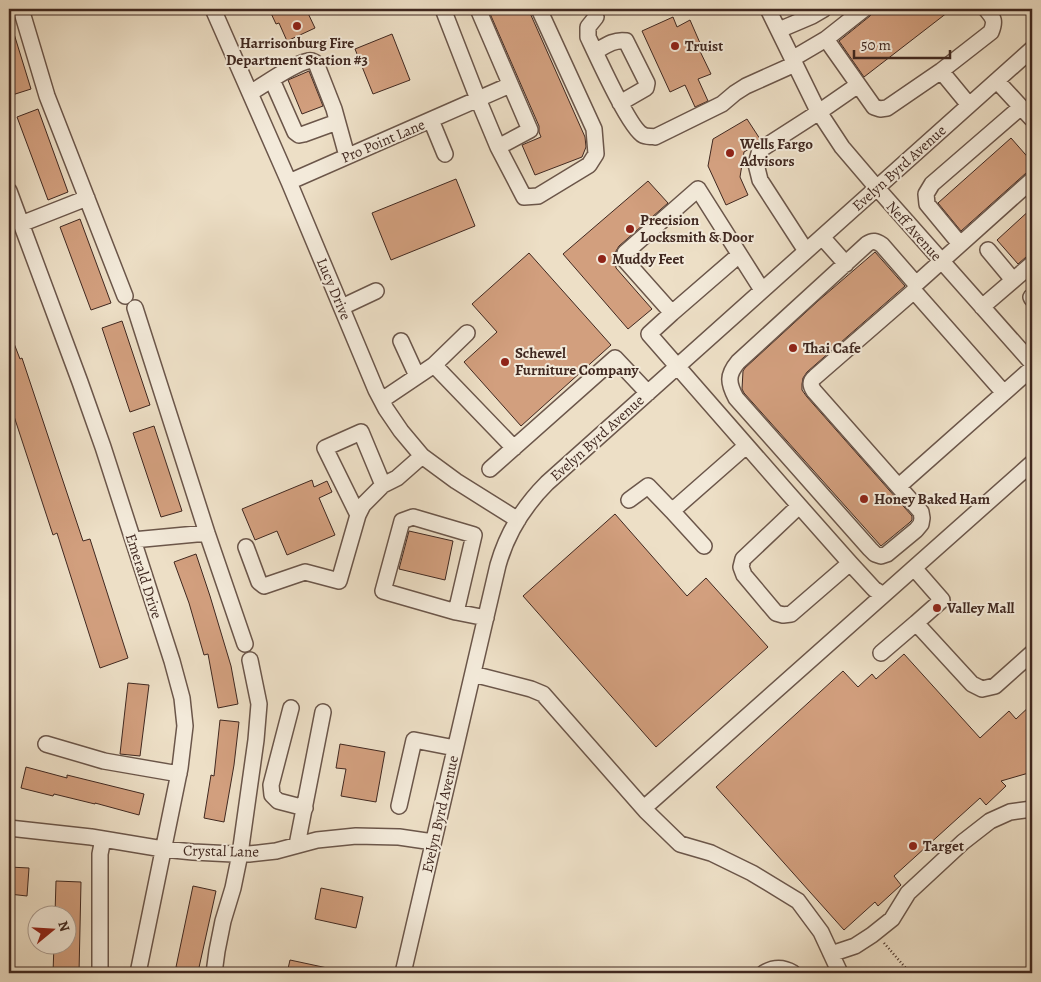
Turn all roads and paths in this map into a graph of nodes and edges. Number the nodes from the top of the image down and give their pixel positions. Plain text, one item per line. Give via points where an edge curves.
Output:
1 (21, 9) edge
2 (213, 9) edge
3 (443, 9) edge
4 (478, 9) edge
5 (539, 9) edge
6 (768, 9) edge
7 (824, 9) edge
8 (864, 9) edge
9 (986, 9) edge
10 (596, 17) dead end
11 (779, 30) junction
12 (826, 39) junction
13 (1032, 49) edge
14 (595, 52) junction
15 (794, 61) junction
16 (941, 71) junction
17 (272, 80) junction
18 (997, 80) junction
19 (510, 85) junction
20 (858, 85) junction
21 (250, 93) junction
22 (478, 100) junction
23 (620, 103) junction
24 (969, 106) junction
25 (1021, 107) junction
26 (819, 112) junction
27 (431, 120) junction
28 (1032, 120) edge
29 (338, 122) junction
30 (498, 147) junction
31 (446, 154) dead end
32 (347, 156) junction
33 (1032, 180) edge
34 (289, 182) junction
35 (877, 188) junction
36 (9, 191) edge
37 (87, 198) junction
38 (21, 224) junction
39 (822, 237) junction
40 (960, 244) junction
41 (988, 250) dead end
42 (806, 251) junction
43 (739, 254) junction
44 (942, 261) junction
45 (846, 264) junction
46 (1032, 264) edge
47 (1014, 280) junction
48 (915, 287) junction
49 (762, 290) junction
50 (376, 291) dead end
51 (342, 307) junction
52 (982, 307) junction
53 (672, 313) junction
54 (467, 333) dead end
55 (401, 341) dead end
56 (1031, 361) edge
57 (434, 365) junction
58 (677, 367) junction
59 (417, 376) junction
60 (648, 393) junction
61 (1004, 393) junction
62 (382, 400) junction
63 (746, 446) junction
64 (514, 448) junction
65 (422, 456) junction
66 (1032, 463) edge
67 (490, 470) dead end
68 (383, 485) junction
69 (899, 486) junction
70 (629, 500) dead end
71 (799, 506) junction
72 (672, 511) junction
73 (358, 515) junction
74 (518, 520) junction
75 (845, 520) junction
76 (207, 533) junction
77 (827, 537) junction
78 (133, 540) junction
79 (704, 546) dead end
80 (246, 547) dead end
81 (850, 563) junction
82 (914, 568) junction
83 (884, 595) junction
84 (456, 612) junction
85 (486, 618) junction
86 (916, 623) junction
87 (246, 644) dead end
88 (881, 653) dead end
89 (1032, 653) edge
90 (250, 660) dead end
91 (473, 674) junction
92 (291, 708) dead end
93 (323, 712) dead end
94 (46, 744) dead end
95 (455, 748) junction
96 (179, 774) junction
97 (399, 806) dead end
98 (304, 808) junction
99 (644, 808) junction
100 (1032, 809) edge
101 (9, 828) edge
102 (103, 839) junction
103 (434, 842) junction
104 (297, 845) junction
105 (163, 849) junction
106 (240, 854) junction
107 (874, 933) junction
108 (831, 954) junction
109 (100, 973) edge
110 (138, 973) edge
111 (214, 973) edge
112 (403, 973) edge
113 (764, 973) edge
114 (793, 973) edge
115 (840, 973) edge
116 (910, 973) edge

1 - 37 street via 47,96
2 - 21 street, Lucy Drive
3 - 22 street
4 - 19 street
5 - 30 street via 594,129 596,154 589,165 538,196 524,197
6 - 11 street, Neff Avenue
7 - 11 street
8 - 12 street
9 - 16 street via 995,24 991,32
10 - 14 street via 588,27 588,37
11 - 15 street, Neff Avenue
12 - 15 street
12 - 20 street
13 - 18 street, Evelyn Byrd Avenue
14 - 23 street
14 - 23 street via 614,41 626,41 646,88
15 - 23 street via 746,86 722,104 655,137 637,130
15 - 26 street, Neff Avenue
16 - 20 street via 886,108 874,107
16 - 24 street
17 - 21 street
17 - 29 street via 299,135
17 - 29 street via 307,61 316,63
18 - 24 street, Evelyn Byrd Avenue
18 - 25 street
19 - 22 street, Pro Point Lane
19 - 30 street via 530,130
20 - 26 street
21 - 34 street, Lucy Drive
22 - 27 street, Pro Point Lane
22 - 30 street
24 - 35 street, Evelyn Byrd Avenue
25 - 28 street
25 - 40 street via 932,184 926,194 927,204
26 - 35 street, Neff Avenue via 842,147
26 - 42 street via 760,150 756,164 760,180
27 - 31 street
27 - 32 street, Pro Point Lane
29 - 32 street
32 - 34 street, Pro Point Lane
33 - 40 street
34 - 51 street, Lucy Drive
35 - 39 street, Evelyn Byrd Avenue
35 - 44 street, Neff Avenue
36 - 38 street, Emerald Drive
37 - 38 street
37 - 76 street via 130,302
38 - 78 street, Emerald Drive via 86,398
39 - 42 street, Evelyn Byrd Avenue
39 - 45 street
40 - 44 street
41 - 47 street
42 - 49 street, Evelyn Byrd Avenue
43 - 49 street
43 - 53 street
43 - 53 street via 698,189 625,253 624,259
44 - 48 street
44 - 52 street, Neff Avenue
45 - 48 street via 867,244 877,241
45 - 75 street via 738,362 730,379 736,398
46 - 47 street
47 - 52 street
48 - 61 street
48 - 69 street via 811,383 814,391
49 - 58 street, Evelyn Byrd Avenue
50 - 51 street
51 - 62 street, Lucy Drive
52 - 56 street, Neff Avenue
53 - 58 street via 649,334
54 - 57 street
55 - 59 street
56 - 61 street
57 - 59 street
57 - 64 street
58 - 60 street, Evelyn Byrd Avenue
58 - 63 street
59 - 62 street
60 - 64 street via 615,358
60 - 74 street, Evelyn Byrd Avenue via 547,483
61 - 69 street
62 - 65 street, Lucy Drive via 401,431
63 - 71 street
63 - 72 street
64 - 67 street
65 - 68 street via 397,478
65 - 74 street, Lucy Drive
66 - 82 street
68 - 73 street
68 - 73 street via 361,432 325,448
69 - 75 street via 921,512 921,524 887,554 875,554
70 - 72 street via 648,486
71 - 77 street
71 - 81 street via 743,559 741,567 776,613 783,616 791,614
72 - 79 street
73 - 80 street via 340,581 305,572 264,586 259,582
74 - 85 street, Evelyn Byrd Avenue via 501,557
75 - 77 street
76 - 78 street
76 - 87 street
77 - 81 street
78 - 96 street, Emerald Drive via 182,698 185,726
81 - 83 street
82 - 83 street
82 - 86 street via 942,600
83 - 99 street
84 - 84 street via 383,591 402,521 413,517 474,535
84 - 85 street
85 - 91 street, Evelyn Byrd Avenue
86 - 88 street
86 - 89 street via 972,684 982,689 994,686
90 - 106 street via 259,712
91 - 95 street, Evelyn Byrd Avenue
91 - 99 street via 543,694
92 - 98 street via 271,785 272,795 278,801
93 - 98 street
94 - 96 street via 104,761
95 - 97 street via 414,740
95 - 103 street, Evelyn Byrd Avenue
96 - 105 street, Emerald Drive
98 - 104 street
99 - 108 street via 680,844 712,853 798,901 821,932
100 - 107 street via 1010,812 990,820 908,893 892,919
101 - 102 street, Crystal Lane
102 - 105 street, Crystal Lane
102 - 109 street via 100,854
103 - 104 street, Crystal Lane via 371,835
103 - 112 street, Evelyn Byrd Avenue
104 - 106 street, Crystal Lane via 276,851
105 - 106 street, Crystal Lane
105 - 110 street, Emerald Drive
106 - 111 street via 221,928
107 - 108 street via 855,946
107 - 116 path
108 - 115 street
113 - 114 street via 778,968

